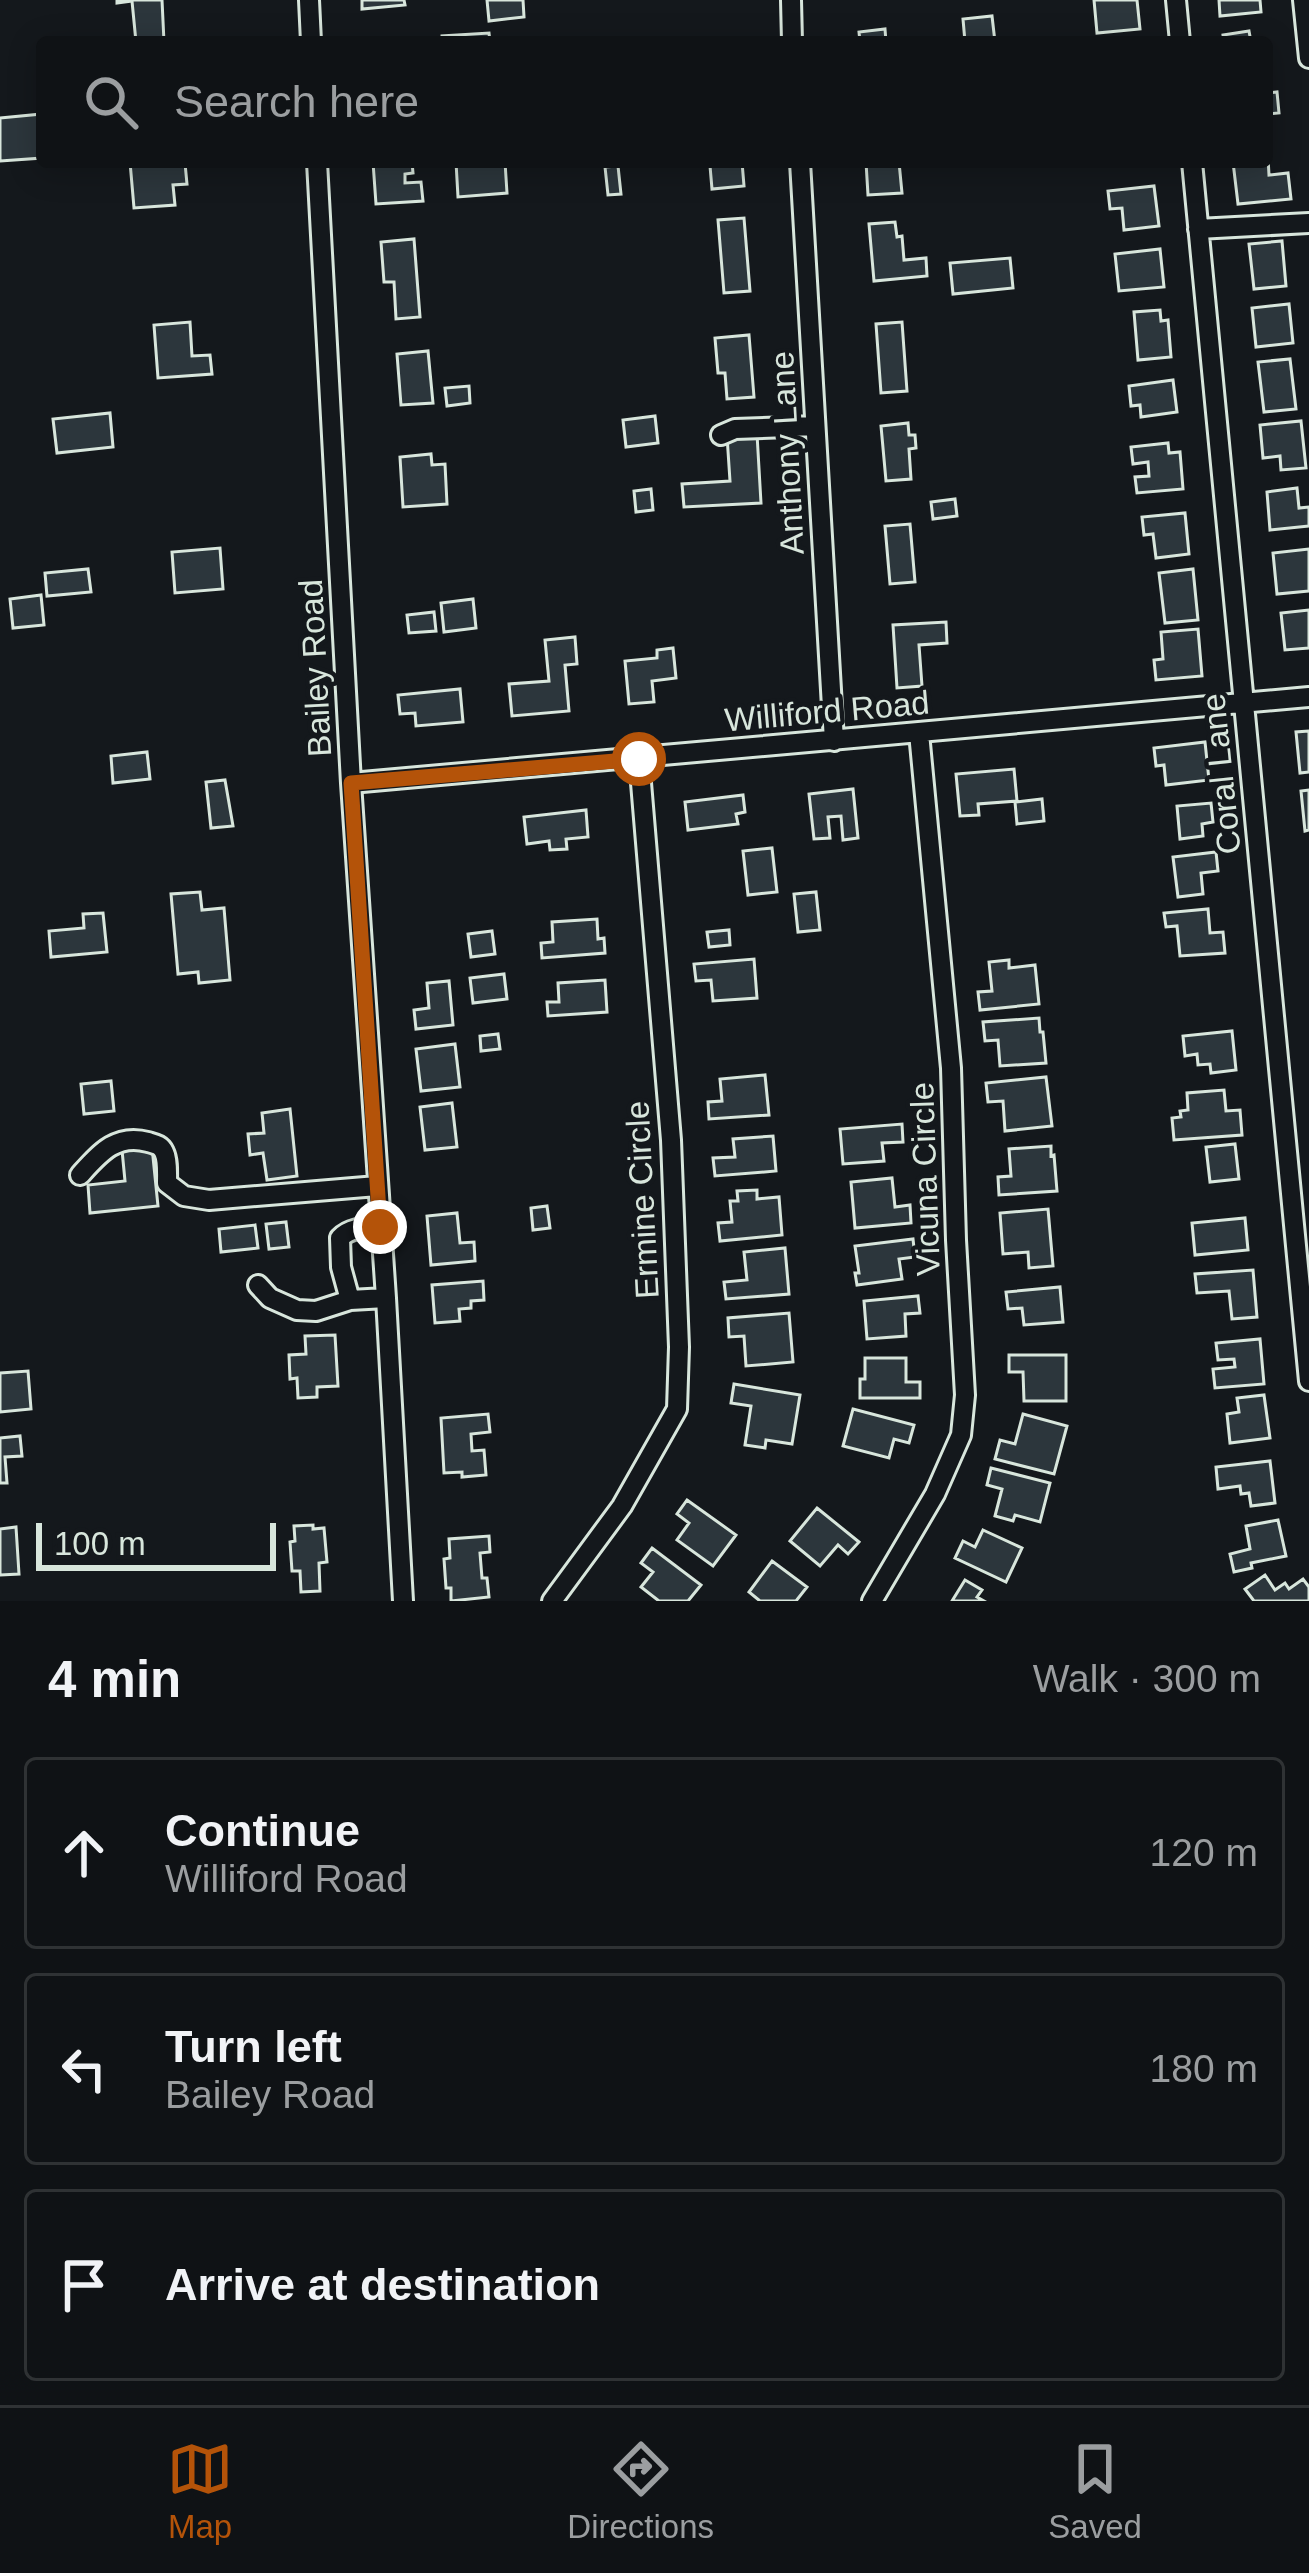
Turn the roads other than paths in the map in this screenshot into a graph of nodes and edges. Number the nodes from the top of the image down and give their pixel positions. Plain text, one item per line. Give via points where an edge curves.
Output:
1 (309, 0) edge
2 (790, 0) edge
3 (1176, 0) edge
4 (1303, 0) edge
5 (311, 36) edge
6 (793, 36) edge
7 (1179, 36) edge
8 (1309, 58) edge
9 (317, 168) edge
10 (800, 168) edge
11 (1193, 168) edge
12 (1309, 223) edge
13 (1198, 229) junction
14 (815, 425) junction
15 (721, 435) dead end
16 (1309, 697) edge
17 (1244, 703) junction
18 (919, 733) junction
19 (834, 741) junction
20 (639, 759) junction
21 (351, 783) junction
22 (80, 1175) dead end
23 (376, 1186) junction
24 (380, 1227) junction
25 (258, 1285) dead end
26 (386, 1298) junction
27 (350, 1300) junction
28 (1309, 1381) edge
29 (403, 1601) edge
30 (552, 1601) edge
31 (872, 1601) edge

1 - 5 street
2 - 6 street
3 - 7 street
4 - 8 street
9 - 21 street, Bailey Road
10 - 14 street, Anthony Lane
11 - 13 street, Coral Lane
12 - 13 street
13 - 17 street, Coral Lane
14 - 15 street
14 - 19 street, Anthony Lane
16 - 17 street, Williford Road
17 - 18 street, Williford Road
17 - 28 street, Coral Lane
18 - 19 street, Williford Road
18 - 31 street, Vicuna Circle via 951,1068 965,1394 961,1435 935,1494
19 - 20 street, Williford Road
20 - 21 street, Williford Road
20 - 30 street, Ermine Circle via 671,1140 677,1409 622,1506
21 - 23 street, Bailey Road
22 - 23 street via 118,1141 140,1139 165,1154 167,1183 184,1196
23 - 24 street, Bailey Road
24 - 26 street, Bailey Road
24 - 27 street via 340,1238
25 - 27 street via 297,1310
26 - 27 street
26 - 29 street, Bailey Road

